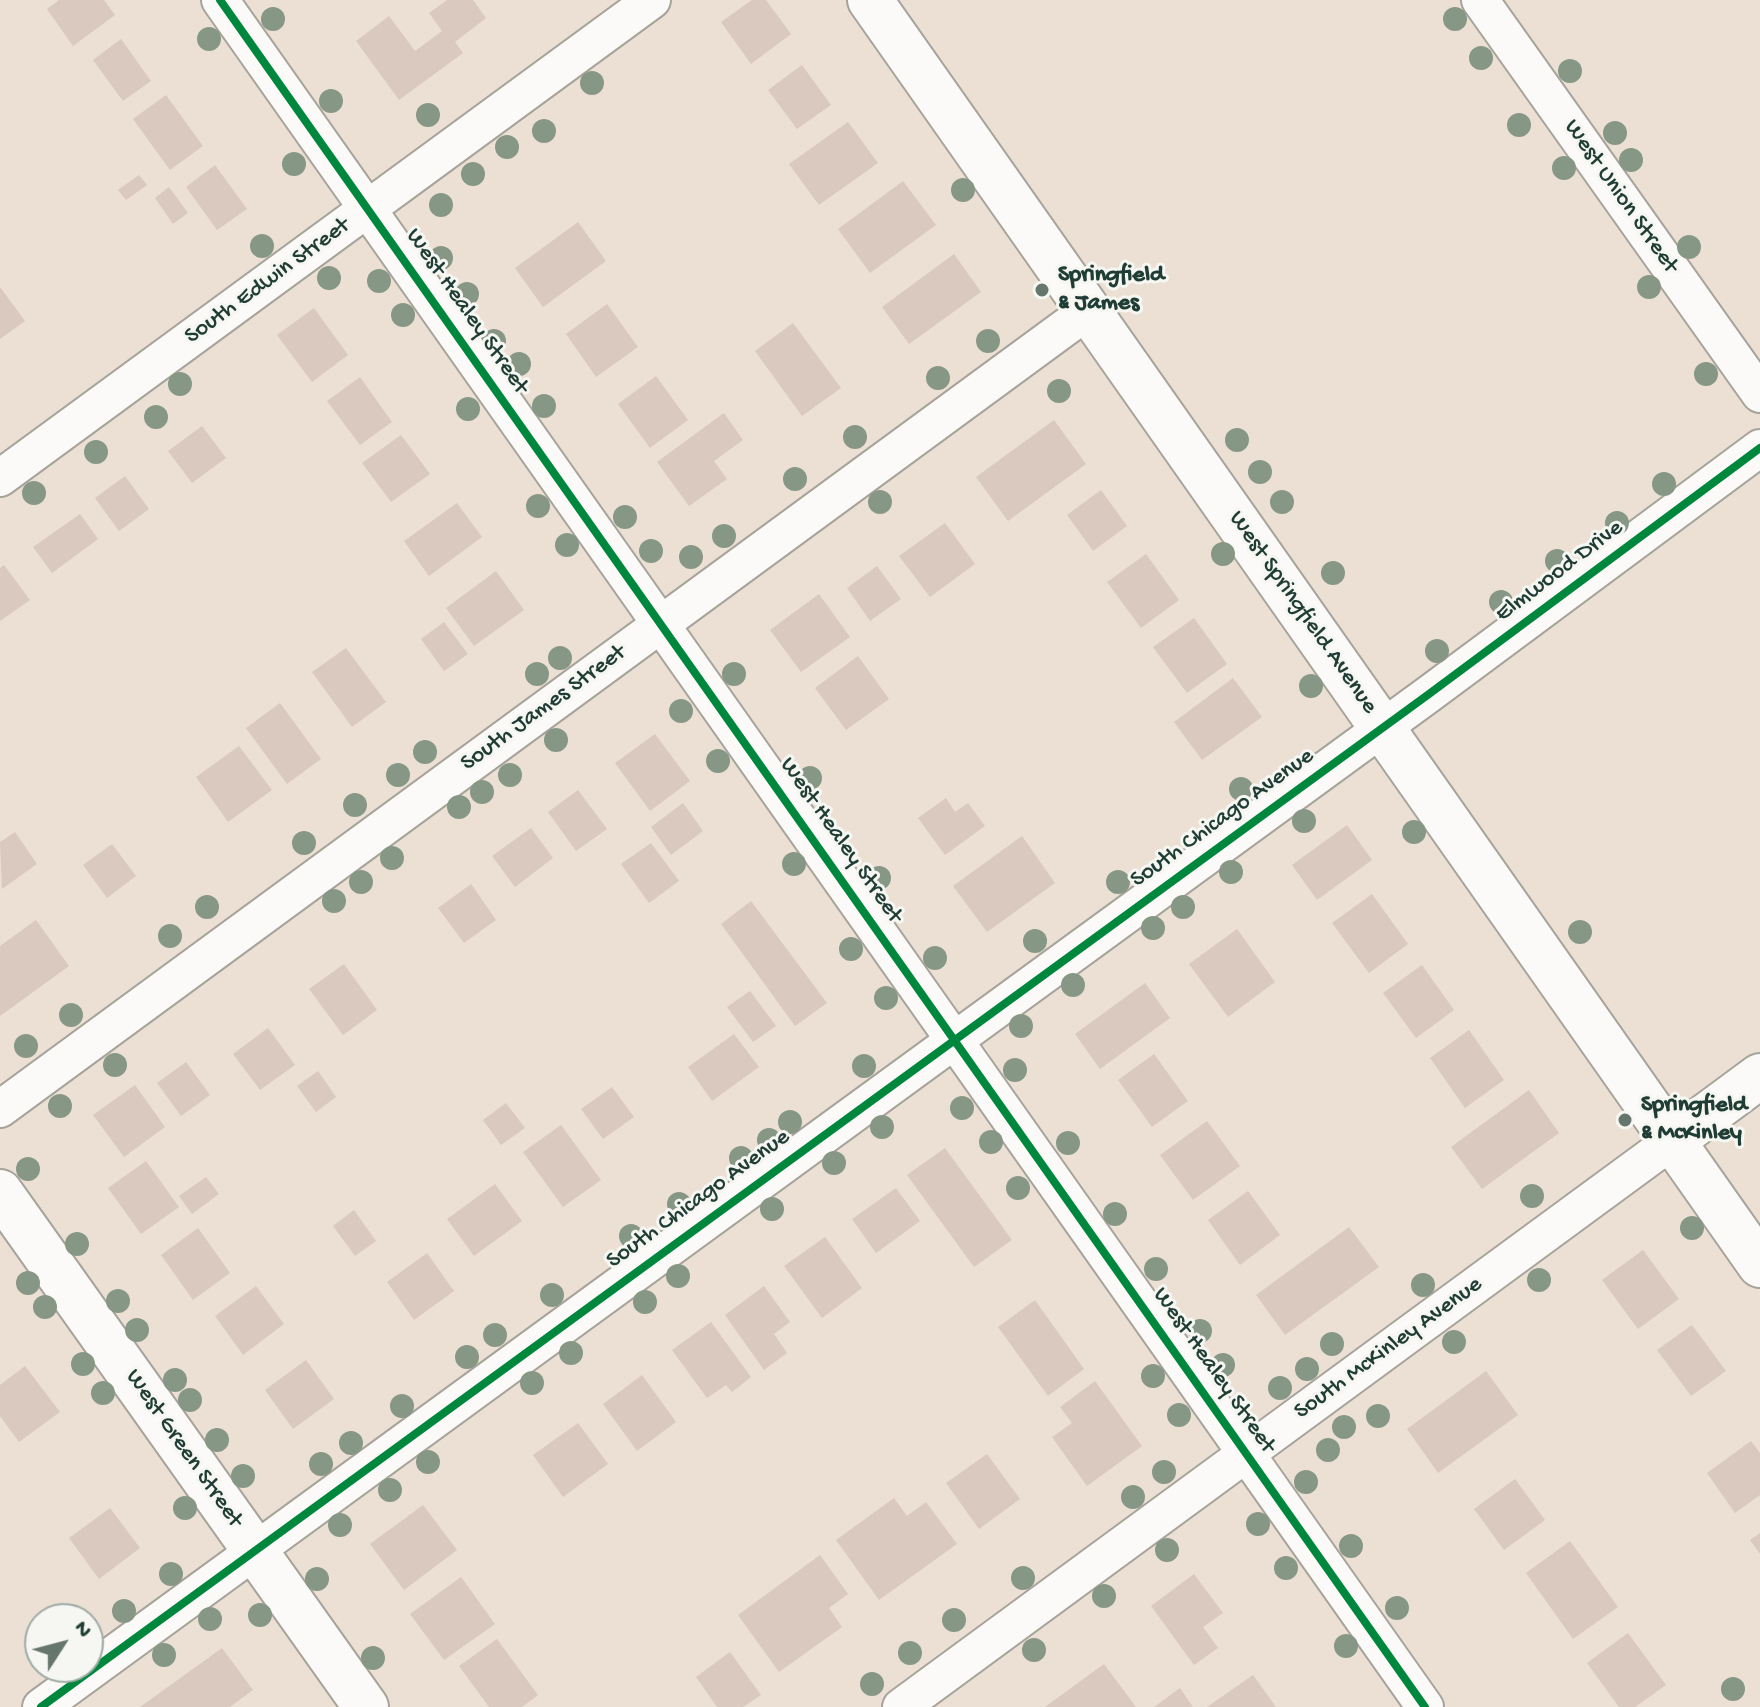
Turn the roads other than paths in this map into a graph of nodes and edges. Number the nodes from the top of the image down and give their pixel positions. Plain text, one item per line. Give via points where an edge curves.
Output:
1 (220, 0) edge
2 (652, 0) edge
3 (870, 0) edge
4 (1480, 0) edge
5 (368, 209) junction
6 (1089, 310) junction
7 (1760, 394) edge
8 (1760, 448) edge
9 (0, 478) edge
10 (661, 623) junction
11 (1383, 728) junction
12 (954, 1039) junction
13 (1760, 1076) edge
14 (0, 1109) edge
15 (1672, 1141) junction
16 (0, 1192) edge
17 (1760, 1265) edge
18 (1247, 1454) junction
19 (256, 1551) junction
20 (41, 1707) edge
21 (366, 1707) edge
22 (901, 1707) edge
23 (1425, 1707) edge

1 - 5 street, West Healey Street
2 - 5 street, South Edwin Street
3 - 6 main road, West Springfield Avenue
4 - 7 street, West Union Street
5 - 9 street, South Edwin Street
5 - 10 street, West Healey Street
6 - 10 street, South James Street
6 - 11 main road, West Springfield Avenue
8 - 11 street, Elmwood Drive
10 - 12 street, West Healey Street
10 - 14 street, South James Street
11 - 12 street, South Chicago Avenue
11 - 15 main road, West Springfield Avenue
12 - 18 street, West Healey Street
12 - 19 street, South Chicago Avenue
13 - 15 main road, South McKinley Avenue
15 - 17 main road, West Springfield Avenue
15 - 18 street, South McKinley Avenue
16 - 19 main road, West Green Street
18 - 22 street, South McKinley Avenue
18 - 23 street, West Healey Street
19 - 20 street, South Chicago Avenue
19 - 21 main road, West Green Street

